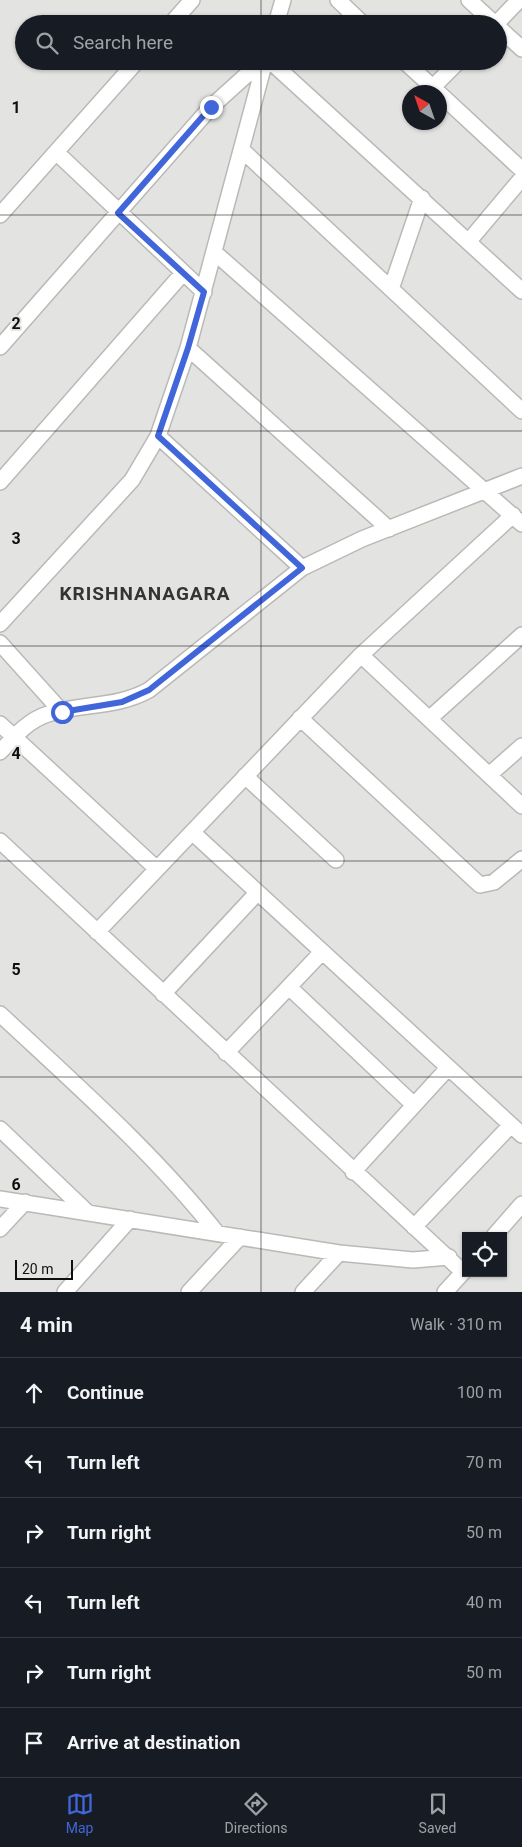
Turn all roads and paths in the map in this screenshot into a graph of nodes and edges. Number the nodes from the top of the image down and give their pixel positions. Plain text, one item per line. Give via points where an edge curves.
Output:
1 (192, 0) edge
2 (284, 0) edge
3 (338, 0) edge
4 (470, 0) edge
5 (519, 0) edge
6 (179, 15) edge
7 (279, 15) edge
8 (354, 15) edge
9 (486, 15) edge
10 (505, 15) edge
11 (507, 35) edge
12 (522, 49) edge
13 (130, 70) edge
14 (254, 70) edge
15 (262, 70) edge
16 (280, 70) edge
17 (414, 70) edge
18 (452, 70) edge
19 (430, 85) edge
20 (441, 85) edge
21 (447, 100) edge
22 (242, 150) junction
23 (56, 152) junction
24 (522, 170) edge
25 (522, 178) edge
26 (422, 198) junction
27 (118, 213) junction
28 (0, 215) edge
29 (469, 240) junction
30 (214, 252) junction
31 (184, 273) junction
32 (391, 289) junction
33 (522, 291) edge
34 (204, 292) junction
35 (0, 347) edge
36 (188, 348) junction
37 (522, 411) edge
38 (158, 436) junction
39 (522, 476) edge
40 (0, 482) edge
41 (485, 490) junction
42 (517, 520) edge
43 (389, 529) junction
44 (302, 568) junction
45 (0, 624) edge
46 (522, 635) edge
47 (0, 643) edge
48 (361, 655) junction
49 (62, 712) junction
50 (300, 718) junction
51 (429, 719) junction
52 (0, 724) edge
53 (14, 737) junction
54 (522, 746) edge
55 (0, 752) edge
56 (489, 775) junction
57 (245, 776) junction
58 (522, 806) edge
59 (192, 832) junction
60 (0, 841) edge
61 (522, 859) edge
62 (336, 860) dead end
63 (157, 869) junction
64 (258, 893) junction
65 (97, 932) junction
66 (322, 952) junction
67 (289, 987) junction
68 (163, 994) junction
69 (0, 1014) edge
70 (226, 1053) junction
71 (448, 1068) junction
72 (414, 1105) junction
73 (0, 1129) edge
74 (516, 1130) edge
75 (353, 1172) junction
76 (0, 1199) edge
77 (25, 1202) junction
78 (522, 1204) edge
79 (87, 1212) junction
80 (130, 1219) junction
81 (414, 1227) junction
82 (0, 1229) edge
83 (498, 1232) edge
84 (217, 1233) junction
85 (240, 1237) junction
86 (338, 1253) junction
87 (450, 1257) junction
88 (462, 1269) edge
89 (462, 1273) edge
90 (65, 1292) edge
91 (189, 1292) edge
92 (303, 1292) edge
93 (445, 1292) edge

1 - 6 street
2 - 7 street
3 - 8 street
4 - 9 street
5 - 10 street
11 - 12 street
13 - 23 street
14 - 27 street via 211,107
15 - 22 street
16 - 26 street
17 - 19 street
18 - 20 street
21 - 24 street
22 - 30 street
22 - 32 street
23 - 27 street
23 - 28 street
25 - 29 street
26 - 29 street
26 - 32 street
27 - 31 street
27 - 35 street
29 - 33 street
30 - 34 street
30 - 41 street
31 - 34 street
31 - 40 street
32 - 37 street
34 - 36 street
36 - 38 street
36 - 43 street
38 - 44 street
38 - 45 street via 132,480
39 - 41 street
41 - 42 street
41 - 43 street
42 - 48 street
43 - 44 street
44 - 49 street via 149,690 122,702
46 - 51 street
47 - 49 street
48 - 50 street
48 - 51 street
49 - 53 street via 33,721
50 - 57 street
50 - 61 street via 480,885 494,882
51 - 56 street
52 - 53 street
53 - 55 street
53 - 63 street
54 - 56 street
56 - 58 street
57 - 59 street
57 - 62 street
59 - 63 street
59 - 64 street
60 - 65 street
63 - 65 street
64 - 66 street
64 - 68 street
65 - 68 street
66 - 67 street
66 - 71 street
67 - 70 street
67 - 72 street
68 - 70 street
69 - 84 street via 144,1149
70 - 75 street
71 - 72 street
71 - 74 street
72 - 75 street
73 - 79 street
74 - 81 street
75 - 81 street
76 - 77 street
77 - 79 street
77 - 82 street
78 - 83 street
79 - 80 street
80 - 84 street
80 - 90 street
81 - 87 street
84 - 85 street
85 - 86 street
85 - 91 street
86 - 87 street via 413,1260
86 - 92 street
87 - 88 street
89 - 93 street

